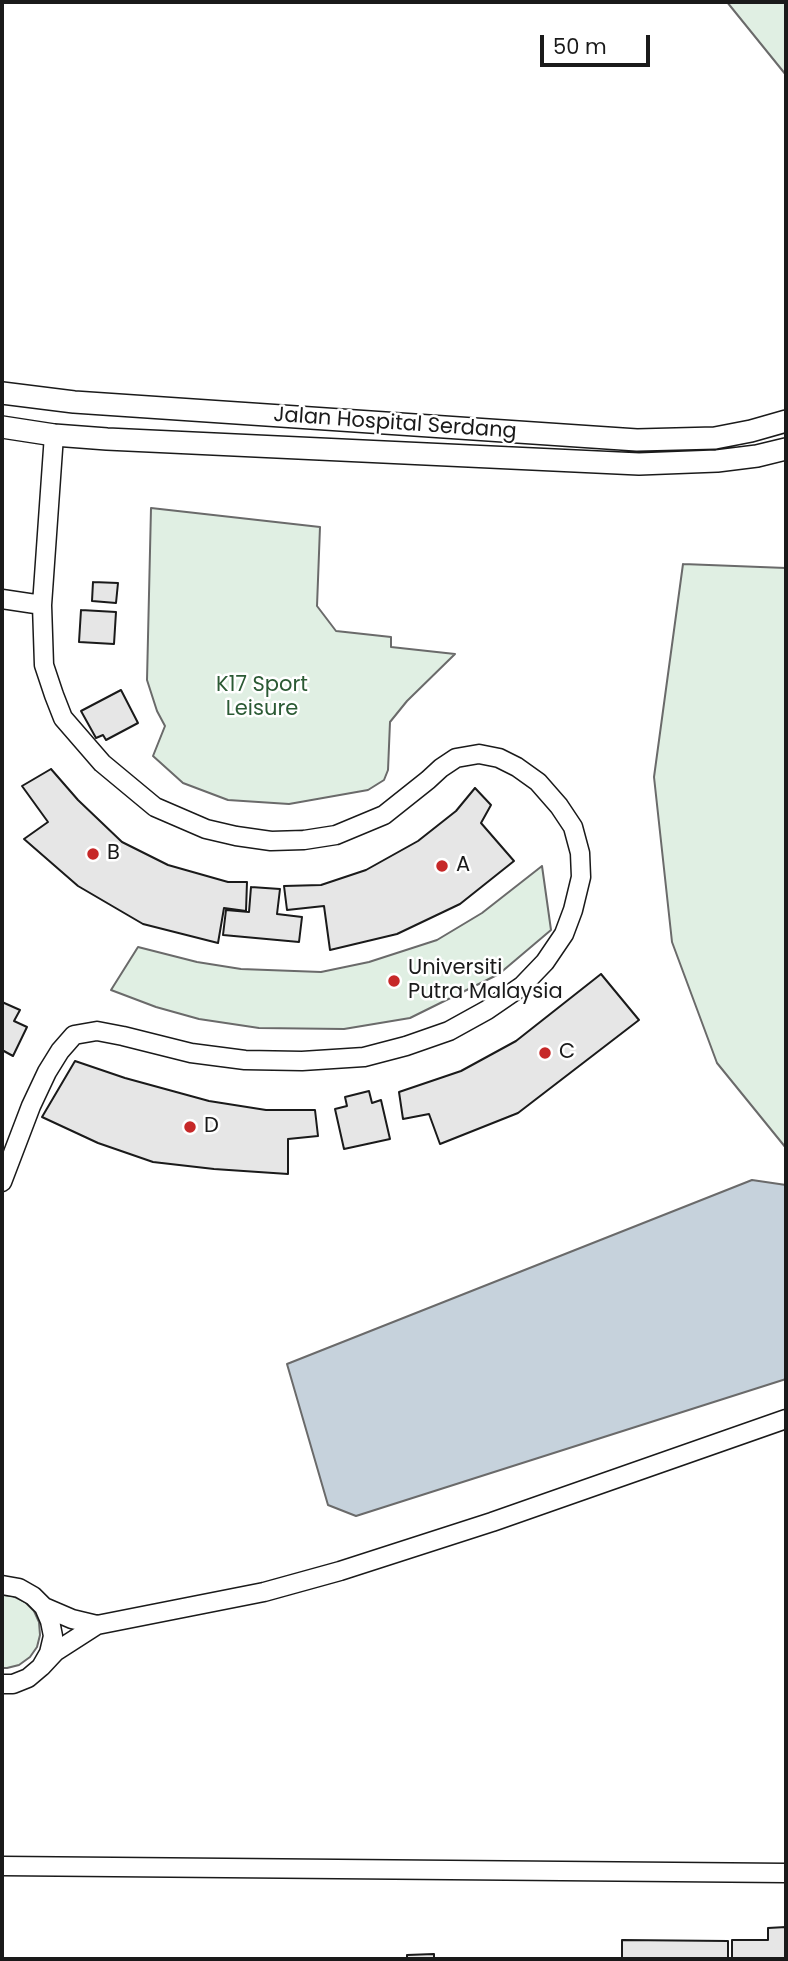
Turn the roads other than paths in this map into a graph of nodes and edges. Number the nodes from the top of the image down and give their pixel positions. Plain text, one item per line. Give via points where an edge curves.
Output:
1 (2, 393) edge
2 (786, 421) edge
3 (2, 427) edge
4 (54, 435) junction
5 (786, 449) edge
6 (2, 599) edge
7 (42, 605) junction
8 (2, 1182) edge
9 (786, 1419) edge
10 (2, 1585) edge
11 (44, 1607) junction
12 (97, 1625) junction
13 (41, 1667) junction
14 (2, 1684) edge
15 (2, 1866) edge
16 (786, 1874) edge

1 - 2 main road, Jalan Hospital Serdang via 74,402 637,440 715,438
3 - 4 main road, Jalan Hospital Serdang
4 - 5 main road, Jalan Hospital Serdang via 639,464 717,461
4 - 7 street
6 - 7 street
7 - 8 street via 44,664 63,718 102,763 155,807 206,829 236,836 271,841 325,837 384,815 456,758 479,754 517,767 559,806 573,827 581,877 565,934 522,986 449,1031 406,1046 363,1057 245,1060 191,1053 97,1031 74,1035 47,1072
9 - 12 street via 340,1571 264,1592
10 - 11 street via 19,1588
11 - 12 street
11 - 13 street via 52,1636
12 - 13 street via 55,1652
13 - 14 street via 28,1678
15 - 16 street

